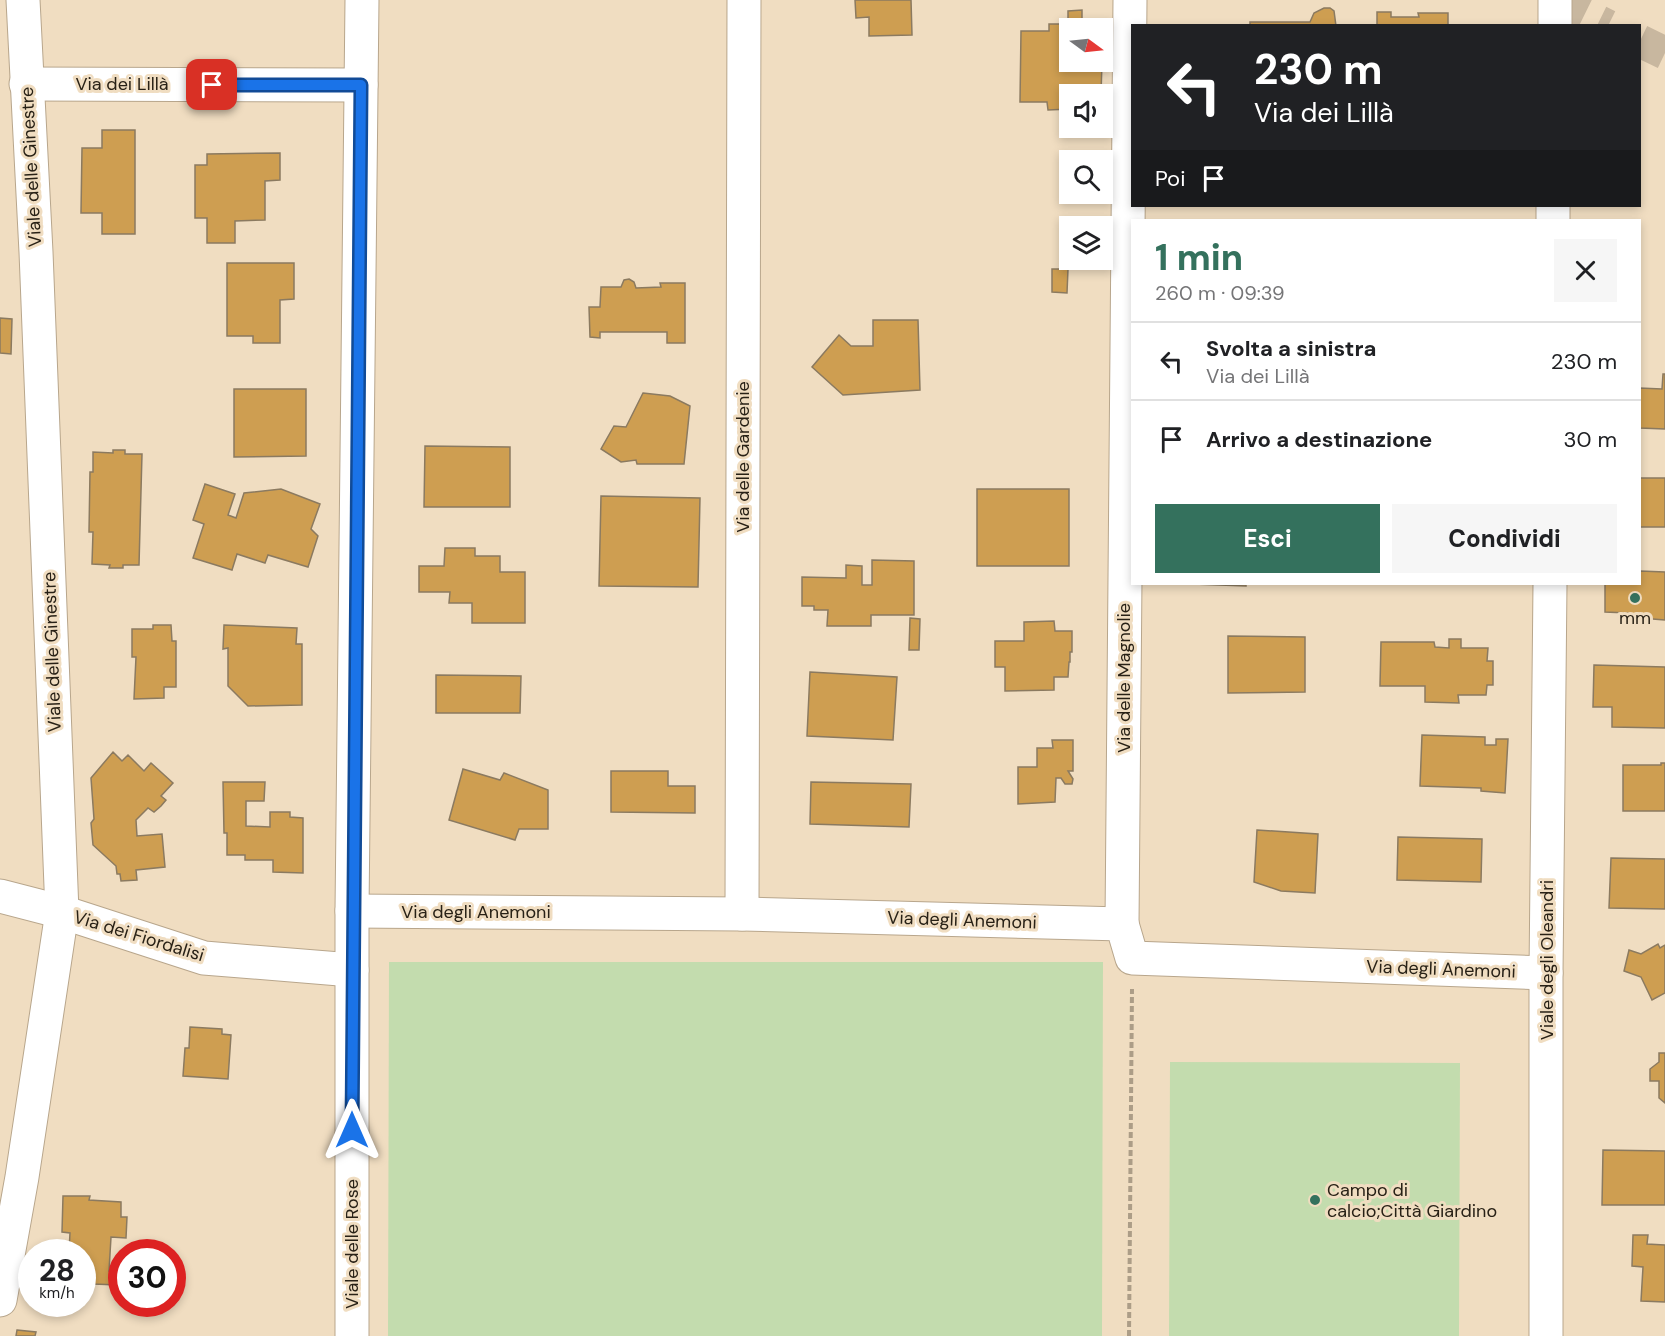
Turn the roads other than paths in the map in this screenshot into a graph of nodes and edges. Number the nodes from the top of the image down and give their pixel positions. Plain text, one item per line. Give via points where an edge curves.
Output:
1 (23, 0) edge
2 (362, 0) edge
3 (744, 0) edge
4 (1130, 0) edge
5 (1555, 0) edge
6 (1555, 24) edge
7 (26, 84) junction
8 (361, 85) junction
9 (1550, 585) edge
10 (0, 896) edge
11 (352, 911) junction
12 (62, 912) junction
13 (742, 914) junction
14 (1122, 924) junction
15 (352, 970) junction
16 (1546, 973) junction
17 (0, 1300) edge
18 (352, 1336) edge
19 (1546, 1336) edge

1 - 7 street, Viale delle Ginestre
2 - 8 street, Viale delle Rose
3 - 13 street, Via delle Gardenie
4 - 14 street, Via delle Magnolie
5 - 6 street
7 - 8 street, Via dei Lillà
7 - 12 street, Viale delle Ginestre via 37,264
8 - 11 street, Viale delle Rose
9 - 16 street, Viale degli Oleandri
10 - 12 street, Via dei Fiordalisi
11 - 13 street, Via degli Anemoni
11 - 15 street, Viale delle Rose
12 - 15 street, Via dei Fiordalisi via 204,958
12 - 17 street, Viale delle Ginestre
13 - 14 street, Via degli Anemoni
14 - 16 street, Via degli Anemoni via 1132,958
15 - 18 street, Viale delle Rose
16 - 19 street, Viale degli Oleandri

